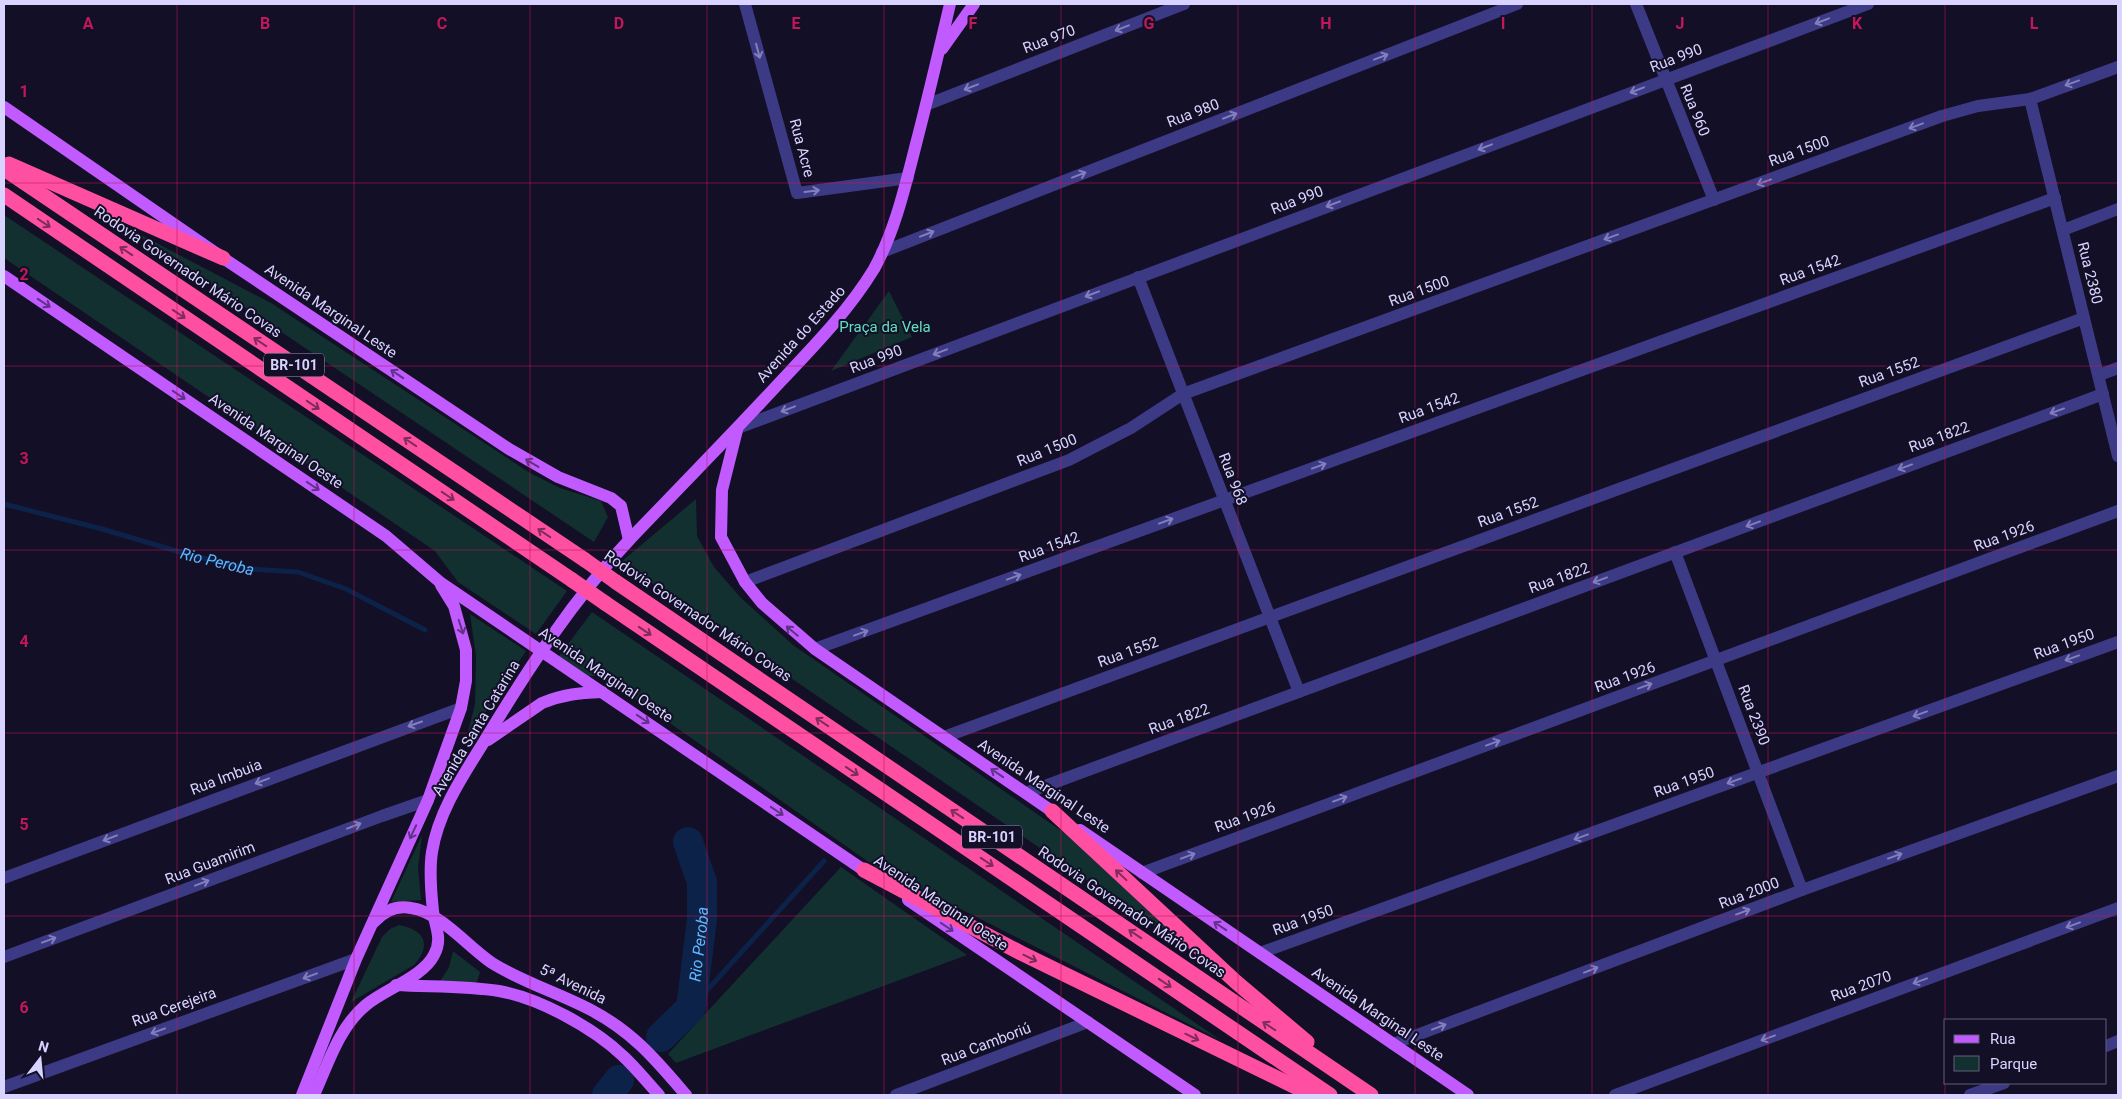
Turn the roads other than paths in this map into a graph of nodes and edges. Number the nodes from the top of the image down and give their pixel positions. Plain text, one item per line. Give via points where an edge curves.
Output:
1 (745, 4) edge
2 (950, 4) edge
3 (974, 4) edge
4 (1184, 4) edge
5 (1517, 4) edge
6 (1636, 4) edge
7 (1868, 4) edge
8 (938, 54) junction
9 (2118, 67) edge
10 (1666, 79) junction
11 (2030, 99) junction
12 (926, 105) junction
13 (4, 107) edge
14 (4, 161) edge
15 (4, 169) edge
16 (908, 178) junction
17 (4, 196) edge
18 (2055, 198) junction
19 (1714, 200) junction
20 (2118, 209) edge
21 (2063, 230) junction
22 (882, 252) junction
23 (223, 258) junction
24 (4, 276) edge
25 (1138, 277) junction
26 (2084, 318) junction
27 (2118, 368) edge
28 (2098, 375) junction
29 (1183, 394) junction
30 (2103, 394) junction
31 (738, 428) junction
32 (2118, 456) edge
33 (1224, 500) junction
34 (2118, 511) edge
35 (630, 540) junction
36 (1675, 552) junction
37 (593, 581) joint
38 (745, 582) junction
39 (441, 583) junction
40 (1270, 617) junction
41 (2118, 642) edge
42 (815, 649) junction
43 (542, 651) junction
44 (1716, 660) junction
45 (602, 692) junction
46 (1299, 692) junction
47 (461, 708) junction
48 (944, 737) junction
49 (483, 743) junction
50 (1758, 773) junction
51 (2118, 776) edge
52 (1026, 793) junction
53 (428, 800) junction
54 (1052, 811) junction
55 (864, 870) junction
56 (1142, 873) junction
57 (4, 878) edge
58 (1802, 890) junction
59 (2118, 908) edge
60 (434, 917) junction
61 (372, 923) junction
62 (1260, 953) junction
63 (4, 957) edge
64 (356, 959) junction
65 (396, 985) junction
66 (1088, 1022) junction
67 (1393, 1044) junction
68 (2001, 1084) edge
69 (4, 1087) edge
70 (1369, 1094) edge
71 (302, 1095) edge
72 (314, 1095) edge
73 (659, 1095) edge
74 (686, 1095) edge
75 (896, 1095) edge
76 (1195, 1095) edge
77 (1312, 1095) edge
78 (1330, 1095) edge
79 (1468, 1095) edge
80 (1615, 1095) edge
81 (1970, 1095) edge

1 -> 16 street, Rua Acre via 797,193
2 - 8 main road, Avenida do Estado
3 - 8 main road, Avenida do Estado
4 -> 12 street, Rua 970
22 -> 5 street, Rua 980
6 - 10 street, Rua 960
7 -> 10 street, Rua 990
8 - 12 main road, Avenida do Estado
9 -> 11 street, Rua 1500
10 - 19 street, Rua 960
10 -> 25 street, Rua 990
11 - 18 street, Rua 2380
11 -> 19 street, Rua 1500 via 1978,106 1942,116
12 - 16 main road, Avenida do Estado
13 - 23 main road, Avenida Marginal Leste
14 - 23 highway
70 -> 15 highway, Rodovia Governador Mário Covas / BR-101, bridge
16 - 22 main road, Avenida do Estado
17 -> 78 highway, BR-101, bridge
18 - 21 street, Rua 2380
33 -> 18 street, Rua 1542
19 -> 29 street, Rua 1500
20 - 21 street
21 - 26 street, Rua 2380
22 - 31 main road, Avenida do Estado via 843,313
35 -> 23 main road, Avenida Marginal Leste via 621,506 611,498 534,465
24 -> 39 main road, Avenida Marginal Oeste via 386,536
25 - 29 street, Rua 968
25 -> 31 street, Rua 990
26 - 28 street, Rua 2380
26 - 40 street, Rua 1552
27 - 28 street
28 - 30 street, Rua 2380
29 - 33 street, Rua 968
29 - 38 street, Rua 1500 via 1131,428 1069,460
30 - 32 street, Rua 2380
30 -> 36 street, Rua 1822
31 - 35 main road, Avenida do Estado
31 - 38 main road, Avenida Marginal Leste via 722,490 721,537
33 - 40 street, Rua 968
42 -> 33 street, Rua 1542
34 - 44 street, Rua 1926
35 - 37 main road, Avenida do Estado
36 - 44 street, Rua 2390
36 -> 46 street, Rua 1822
37 - 43 main road, Avenida Santa Catarina
42 -> 38 main road, Avenida Marginal Leste via 762,603
39 - 43 main road, Avenida Marginal Oeste
39 -> 47 main road, Avenida Santa Catarina via 454,606 466,645 466,681
40 - 46 street, Rua 968
40 - 48 street, Rua 1552
41 -> 50 street, Rua 1950
42 - 48 main road, Avenida Marginal Leste
43 - 45 main road, Avenida Marginal Oeste
43 - 49 main road, Avenida Santa Catarina
44 - 50 street, Rua 2390
56 -> 44 street, Rua 1926
45 - 49 main road via 564,694 551,699
45 -> 55 main road, Avenida Marginal Oeste
46 - 52 street, Rua 1822
47 - 53 main road, Avenida Santa Catarina
47 -> 57 street, Rua Imbuia
52 -> 48 main road, Avenida Marginal Leste
49 - 60 main road, Avenida Santa Catarina via 454,791 432,851
50 - 58 street, Rua 2390
50 -> 62 street, Rua 1950
58 -> 51 street, Rua 2000
52 - 54 main road, Avenida Marginal Leste
53 -> 61 main road, Avenida Santa Catarina
63 -> 53 street, Rua Guamirim
54 - 56 main road, Avenida Marginal Leste
70 -> 54 highway via 1236,982
55 -> 66 main road, Avenida Marginal Oeste
55 -> 77 highway via 1021,953
62 -> 56 main road, Avenida Marginal Leste
67 -> 58 street, Rua 2000
59 -> 80 street, Rua 2070
60 - 61 main road, 5ª Avenida via 402,907 382,913
60 - 65 main road, Avenida Santa Catarina via 439,933 435,954 418,972
60 - 74 main road, 5ª Avenida via 494,964 592,1011 627,1032
61 - 64 main road, Avenida Santa Catarina
62 - 67 main road, Avenida Marginal Leste
64 -> 69 street, Rua Cerejeira
64 - 71 main road, Avenida Santa Catarina
65 - 72 main road, Avenida Santa Catarina via 364,1006 350,1020
65 - 73 main road via 501,992 534,1002 603,1040 623,1055
66 - 75 street, Rua Camboriú
66 - 76 main road, Avenida Marginal Oeste
67 - 79 main road, Avenida Marginal Leste
68 - 81 street

